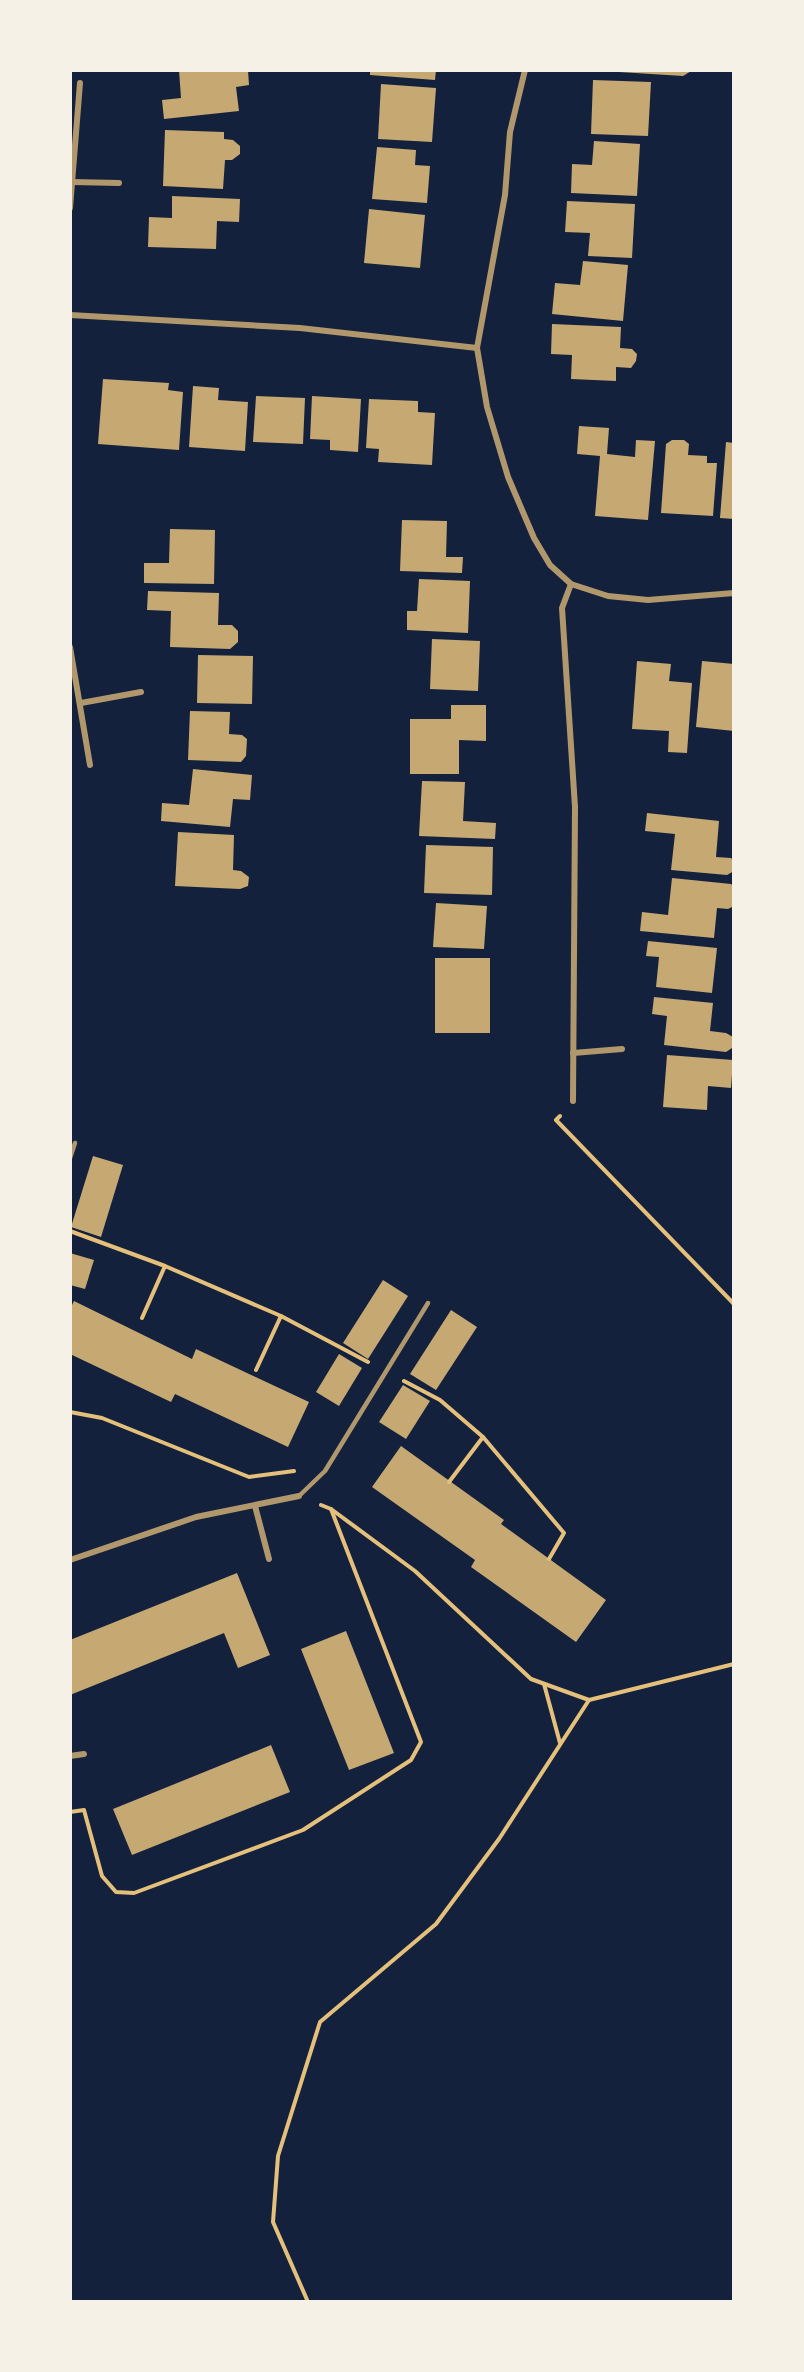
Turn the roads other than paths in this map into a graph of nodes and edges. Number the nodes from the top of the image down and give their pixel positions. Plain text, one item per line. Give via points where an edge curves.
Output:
1 (525, 70) edge
2 (80, 83) dead end
3 (72, 182) junction
4 (119, 183) dead end
5 (70, 208) edge
6 (70, 315) edge
7 (477, 348) junction
8 (571, 584) junction
9 (734, 593) edge
10 (70, 647) edge
11 (141, 692) dead end
12 (81, 703) junction
13 (90, 765) dead end
14 (622, 1049) dead end
15 (573, 1053) junction
16 (573, 1101) road end
17 (75, 1143) dead end
18 (70, 1158) edge
19 (428, 1304) dead end
20 (299, 1496) joint
21 (255, 1506) junction
22 (269, 1558) dead end
23 (70, 1560) edge
24 (84, 1754) dead end
25 (70, 1756) edge

1 - 7 street via 510,132 505,195
2 - 3 street
3 - 4 street
3 - 5 street
6 - 7 street via 300,328
7 - 8 street via 488,407 508,477 534,538 550,565
8 - 9 street via 608,596 648,600
8 - 15 street via 562,608 575,807
10 - 12 street
11 - 12 street
12 - 13 street
14 - 15 street
15 - 16 street
17 - 18 lane
19 - 20 lane via 325,1471
20 - 21 street
21 - 22 street
21 - 23 street via 196,1517
24 - 25 street

